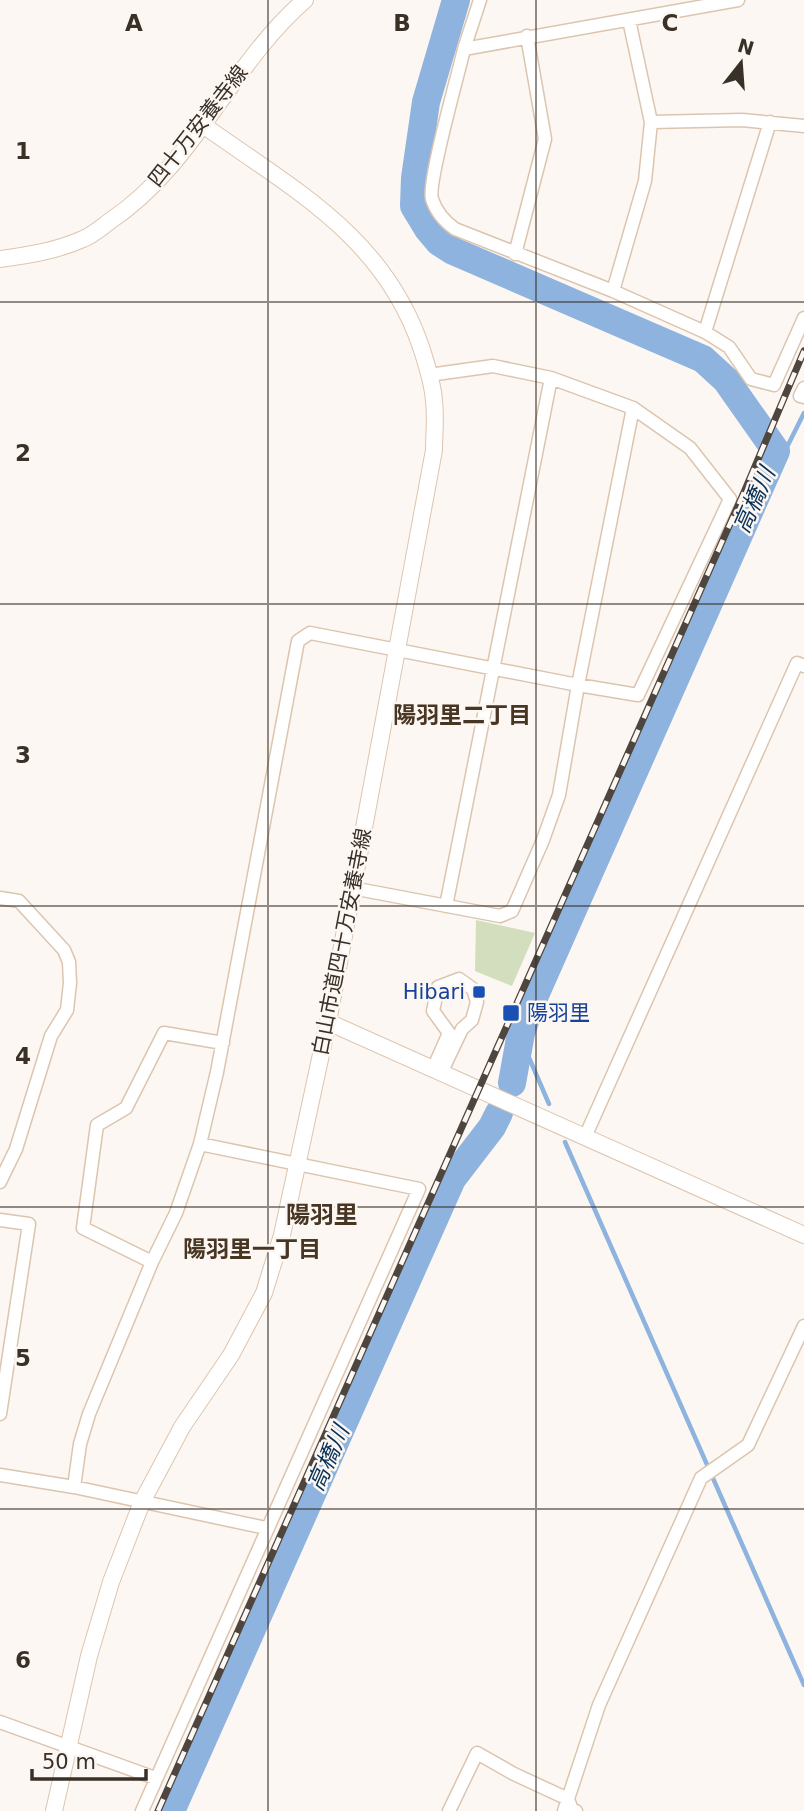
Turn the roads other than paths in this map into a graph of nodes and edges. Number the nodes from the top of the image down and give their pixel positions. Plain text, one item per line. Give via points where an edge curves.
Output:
1 (305, 0) edge
2 (480, 0) edge
3 (738, 0) edge
4 (629, 20) junction
5 (527, 36) junction
6 (464, 48) junction
7 (651, 122) junction
8 (770, 122) junction
9 (203, 125) junction
10 (804, 126) edge
11 (515, 254) junction
12 (0, 259) edge
13 (613, 290) junction
14 (804, 318) edge
15 (705, 332) junction
16 (429, 375) junction
17 (551, 378) junction
18 (804, 388) edge
19 (804, 397) edge
20 (634, 408) junction
21 (397, 649) junction
22 (804, 666) edge
23 (492, 667) junction
24 (578, 685) junction
25 (352, 888) junction
26 (0, 898) edge
27 (446, 906) junction
28 (328, 1022) junction
29 (223, 1043) junction
30 (437, 1071) junction
31 (585, 1137) junction
32 (200, 1144) junction
33 (298, 1165) junction
34 (0, 1182) edge
35 (0, 1220) edge
36 (804, 1235) edge
37 (152, 1262) junction
38 (804, 1326) edge
39 (0, 1414) edge
40 (0, 1475) edge
41 (75, 1487) junction
42 (142, 1502) junction
43 (267, 1528) junction
44 (0, 1722) edge
45 (68, 1747) junction
46 (155, 1778) junction
47 (566, 1805) edge
48 (54, 1811) edge
49 (142, 1811) edge
50 (449, 1811) edge
51 (576, 1811) edge

1 - 9 street, 四十万安養寺線 via 275,27
2 - 6 street
3 - 4 street
4 - 5 street
4 - 7 street
5 - 6 street
5 - 11 street via 545,139
6 - 11 street via 431,197 443,220 455,229
7 - 8 street
7 - 13 street via 645,181
8 - 10 street
8 - 15 street
9 - 12 street, 四十万安養寺線 via 145,194 86,238 43,253
9 - 16 street, 白山市道四十万安養寺線 via 335,220 361,245 407,311
11 - 13 street
13 - 15 street
14 - 15 street via 774,385 751,379 729,347
16 - 17 street via 493,366
16 - 21 street, 白山市道四十万安養寺線 via 435,402 432,472
17 - 20 street
17 - 23 street
18 - 19 street via 800,396
20 - 24 street
20 - 24 street via 690,448 730,499 638,695
21 - 23 street
21 - 25 street, 白山市道四十万安養寺線
21 - 29 street via 310,633 298,641
22 - 31 street via 797,663
23 - 24 street
23 - 27 street
24 - 27 street via 559,795 512,911 500,916
25 - 27 street
25 - 28 street, 白山市道四十万安養寺線
26 - 34 street via 19,901 64,950 70,983 67,1010 51,1037 16,1149
28 - 30 street
28 - 33 street, 白山市道四十万安養寺線
29 - 32 street
29 - 37 street via 164,1033 126,1108 97,1125 83,1228
30 - 30 street via 449,1033 433,1011 438,987 459,979 473,989 477,1002 472,1020
30 - 31 street
31 - 36 street
32 - 33 street
32 - 37 street via 176,1213
33 - 42 street, 白山市道四十万安養寺線 via 264,1293 232,1355 182,1427
33 - 43 street via 419,1189
35 - 39 street via 29,1224
37 - 41 street via 89,1414
38 - 47 street via 748,1445 701,1478 599,1704
40 - 41 street
41 - 42 street
42 - 43 street
42 - 45 street, 白山市道四十万安養寺線 via 103,1607
43 - 46 street
44 - 45 street
45 - 46 street
45 - 48 street, 白山市道四十万安養寺線
46 - 49 street
47 - 50 street via 477,1753
47 - 51 street

